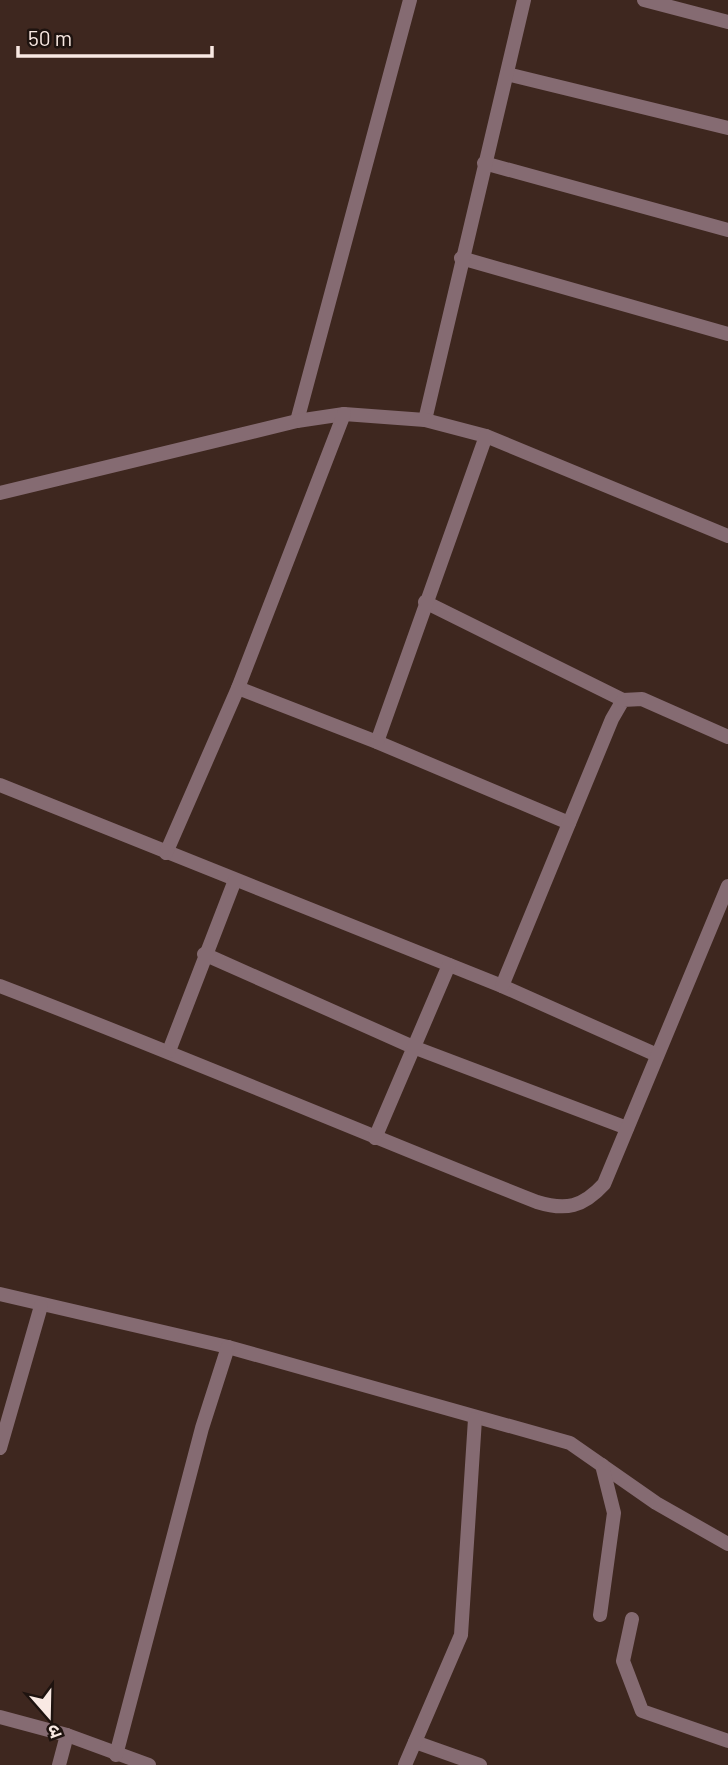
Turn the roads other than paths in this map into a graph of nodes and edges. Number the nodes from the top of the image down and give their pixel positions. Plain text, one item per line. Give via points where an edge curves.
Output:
1 (410, 0) edge
2 (524, 0) edge
3 (644, 0) edge
4 (728, 22) edge
5 (507, 74) junction
6 (728, 128) edge
7 (484, 163) junction
8 (728, 230) edge
9 (461, 258) junction
10 (728, 334) edge
11 (344, 414) junction
12 (425, 420) junction
13 (297, 421) junction
14 (486, 436) junction
15 (0, 493) edge
16 (728, 536) edge
17 (425, 603) junction
18 (238, 688) junction
19 (623, 700) junction
20 (728, 737) edge
21 (377, 742) junction
22 (0, 785) edge
23 (569, 823) junction
24 (166, 853) junction
25 (235, 880) junction
26 (728, 886) edge
27 (204, 954) junction
28 (449, 965) junction
29 (0, 986) edge
30 (502, 986) junction
31 (413, 1047) junction
32 (169, 1051) junction
33 (657, 1055) junction
34 (627, 1128) junction
35 (375, 1138) junction
36 (0, 1294) edge
37 (41, 1306) junction
38 (228, 1347) junction
39 (475, 1419) junction
40 (0, 1448) edge
41 (602, 1465) junction
42 (728, 1544) edge
43 (600, 1615) dead end
44 (632, 1619) dead end
45 (0, 1717) edge
46 (67, 1735) junction
47 (728, 1741) edge
48 (415, 1742) junction
49 (117, 1755) junction
50 (59, 1765) edge
51 (149, 1765) edge
52 (405, 1765) edge
53 (480, 1765) edge

1 - 13 street
2 - 5 street
3 - 4 street
5 - 6 street
5 - 7 street
7 - 8 street
7 - 9 street
9 - 10 street
9 - 12 street
11 - 12 street
11 - 13 street
11 - 18 street
12 - 14 street
13 - 15 street
14 - 16 street
14 - 17 street
17 - 19 street
17 - 21 street
18 - 21 street
18 - 24 street
19 - 20 street via 642,699
19 - 23 street
21 - 23 street
22 - 24 street
23 - 30 street
24 - 25 street
25 - 27 street
25 - 28 street
26 - 33 street
27 - 31 street
27 - 32 street
28 - 30 street
28 - 31 street
29 - 32 street
30 - 33 street
31 - 34 street
31 - 35 street
32 - 35 street
33 - 34 street
34 - 35 street via 604,1184 590,1200 573,1208 537,1202
36 - 37 street
37 - 38 street
37 - 40 street
38 - 39 street
38 - 49 street via 202,1428
39 - 41 street via 570,1443
39 - 48 street via 461,1635
41 - 42 street via 656,1503
41 - 43 street via 614,1513
44 - 47 street via 623,1661 642,1711
45 - 46 street
46 - 49 street
46 - 50 street
48 - 52 street
48 - 53 street
49 - 51 street

